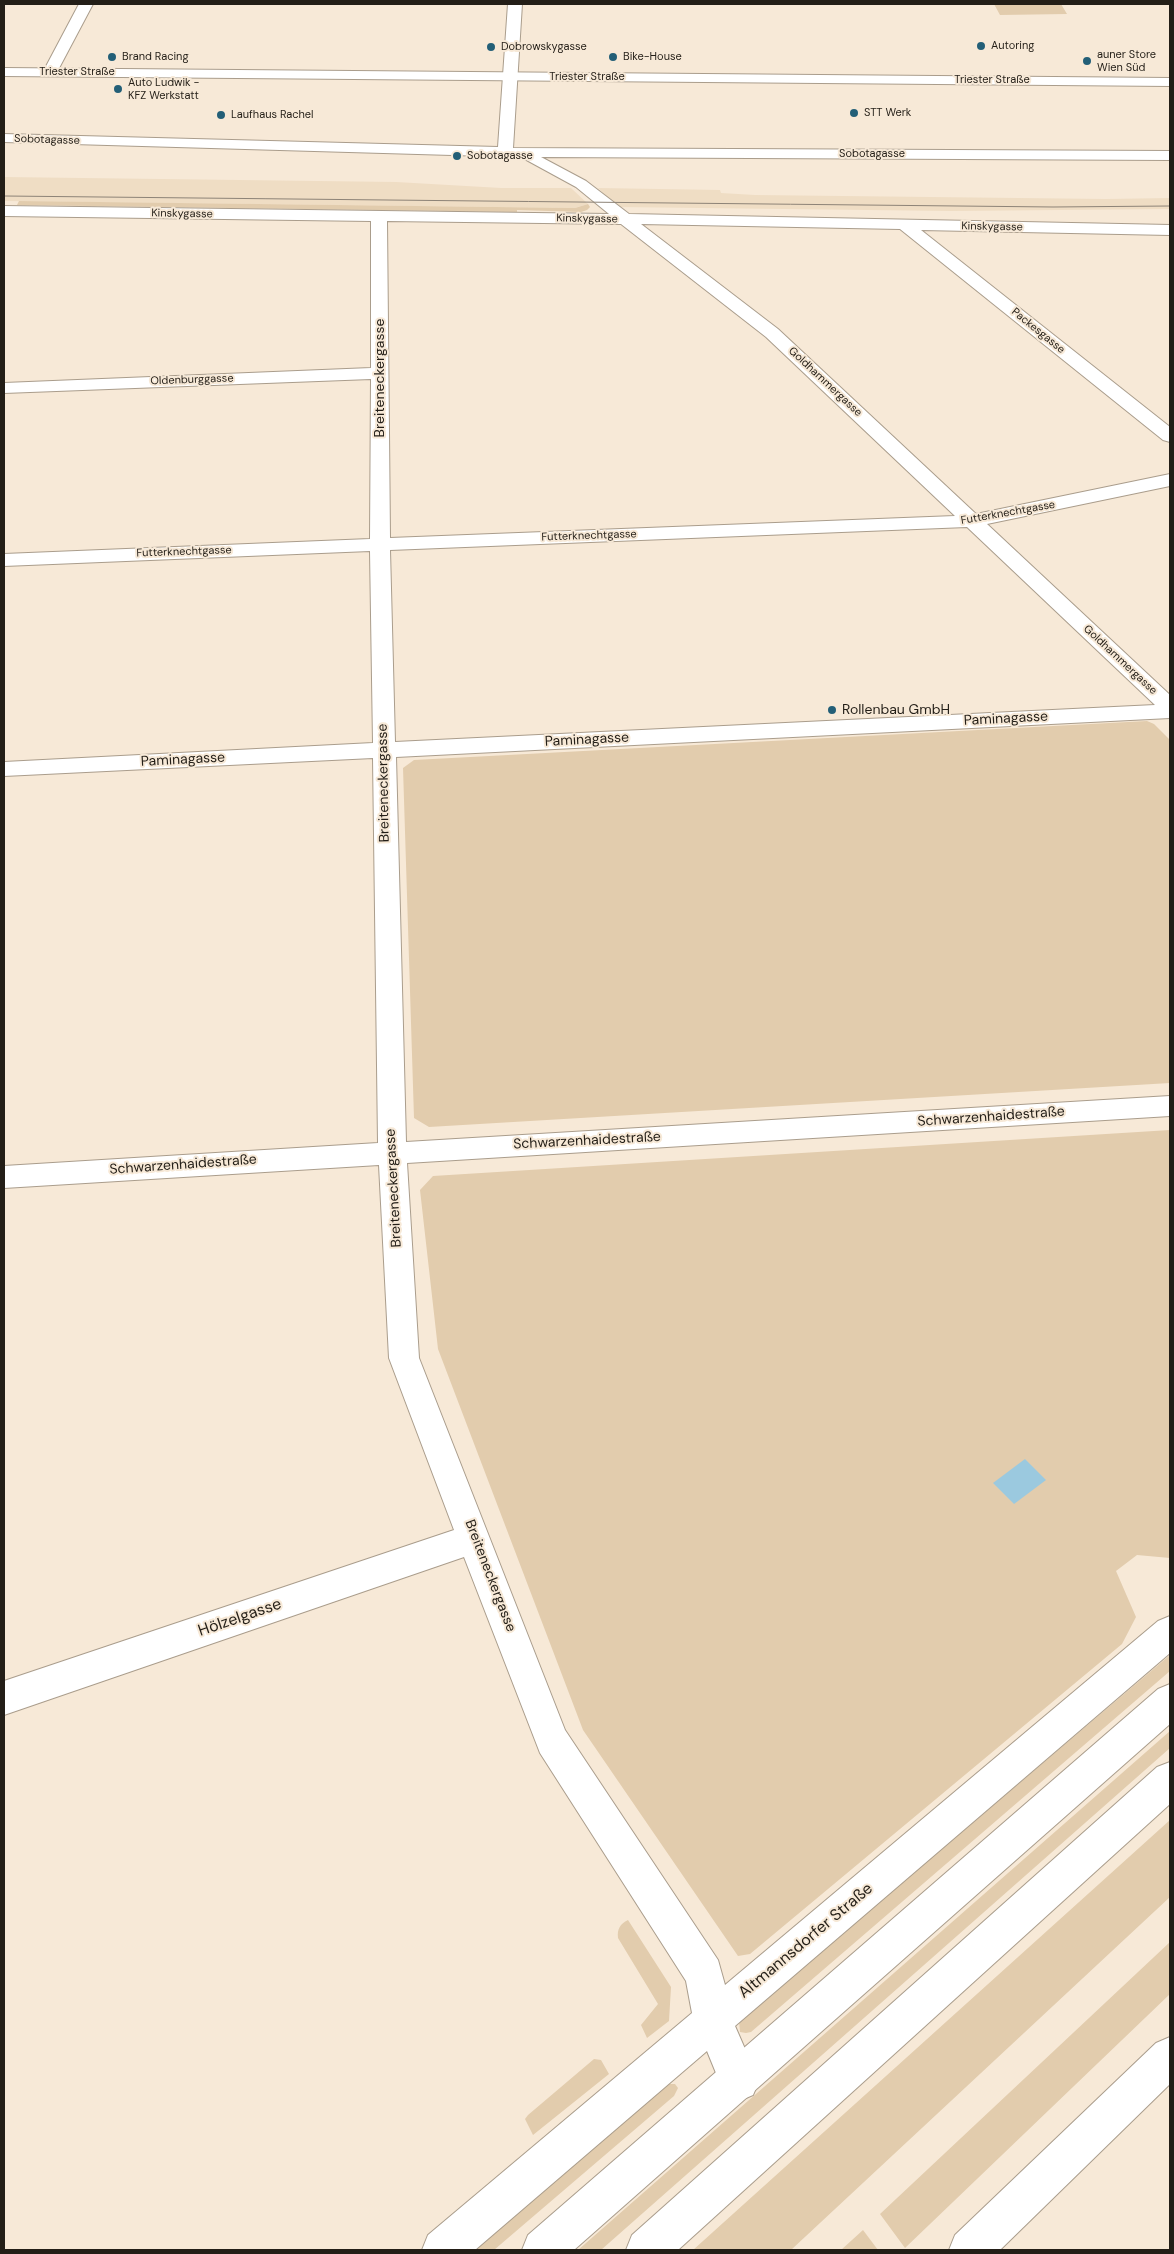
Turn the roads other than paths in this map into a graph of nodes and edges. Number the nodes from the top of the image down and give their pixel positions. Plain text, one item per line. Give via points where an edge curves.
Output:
1 (86, 4) edge
2 (515, 4) edge
3 (4, 72) edge
4 (50, 72) junction
5 (509, 76) junction
6 (1170, 82) edge
7 (4, 138) edge
8 (505, 152) junction
9 (1170, 155) edge
10 (4, 212) edge
11 (379, 216) junction
12 (623, 220) junction
13 (906, 226) junction
14 (1170, 231) edge
15 (380, 373) junction
16 (4, 388) edge
17 (1170, 436) edge
18 (1170, 480) edge
19 (972, 522) junction
20 (380, 544) junction
21 (4, 560) edge
22 (1170, 707) edge
23 (1170, 711) edge
24 (384, 750) junction
25 (4, 769) edge
26 (1170, 1106) edge
27 (392, 1152) junction
28 (4, 1177) edge
29 (475, 1538) junction
30 (1170, 1632) edge
31 (4, 1698) edge
32 (1170, 1700) edge
33 (1170, 1780) edge
34 (713, 2020) junction
35 (1170, 2057) edge
36 (739, 2081) junction
37 (443, 2250) edge
38 (543, 2250) edge
39 (647, 2250) edge
40 (970, 2250) edge

1 - 4 street
2 - 5 street
3 - 4 street, Triester Straße
4 - 5 street, Triester Straße
5 - 6 street, Triester Straße
5 - 8 street
7 - 8 street, Sobotagasse
8 - 9 street, Sobotagasse
8 - 12 street, Goldhammergasse via 531,157 573,178
10 - 11 street, Kinskygasse
11 - 12 street, Kinskygasse
11 - 15 street, Breiteneckergasse
12 - 13 street, Kinskygasse
12 - 19 street, Goldhammergasse via 772,333
13 - 14 street, Kinskygasse
13 - 17 street, Packesgasse
15 - 16 street, Oldenburggasse
15 - 20 street, Breiteneckergasse
18 - 19 street, Futterknechtgasse
19 - 20 street, Futterknechtgasse
19 - 22 street, Goldhammergasse
20 - 21 street, Futterknechtgasse
20 - 24 street, Breiteneckergasse
23 - 24 street, Paminagasse
24 - 25 street, Paminagasse
24 - 27 street, Breiteneckergasse
26 - 27 street, Schwarzenhaidestraße
27 - 28 street, Schwarzenhaidestraße
27 - 29 street, Breiteneckergasse via 404,1358
29 - 31 street, Hölzelgasse
29 - 34 street, Breiteneckergasse via 552,1741 704,1974
30 - 34 street, Altmannsdorfer Straße
32 - 36 street
33 - 39 street
34 - 36 street, Breiteneckergasse
34 - 37 street, Altmannsdorfer Straße
35 - 40 street
36 - 38 street

